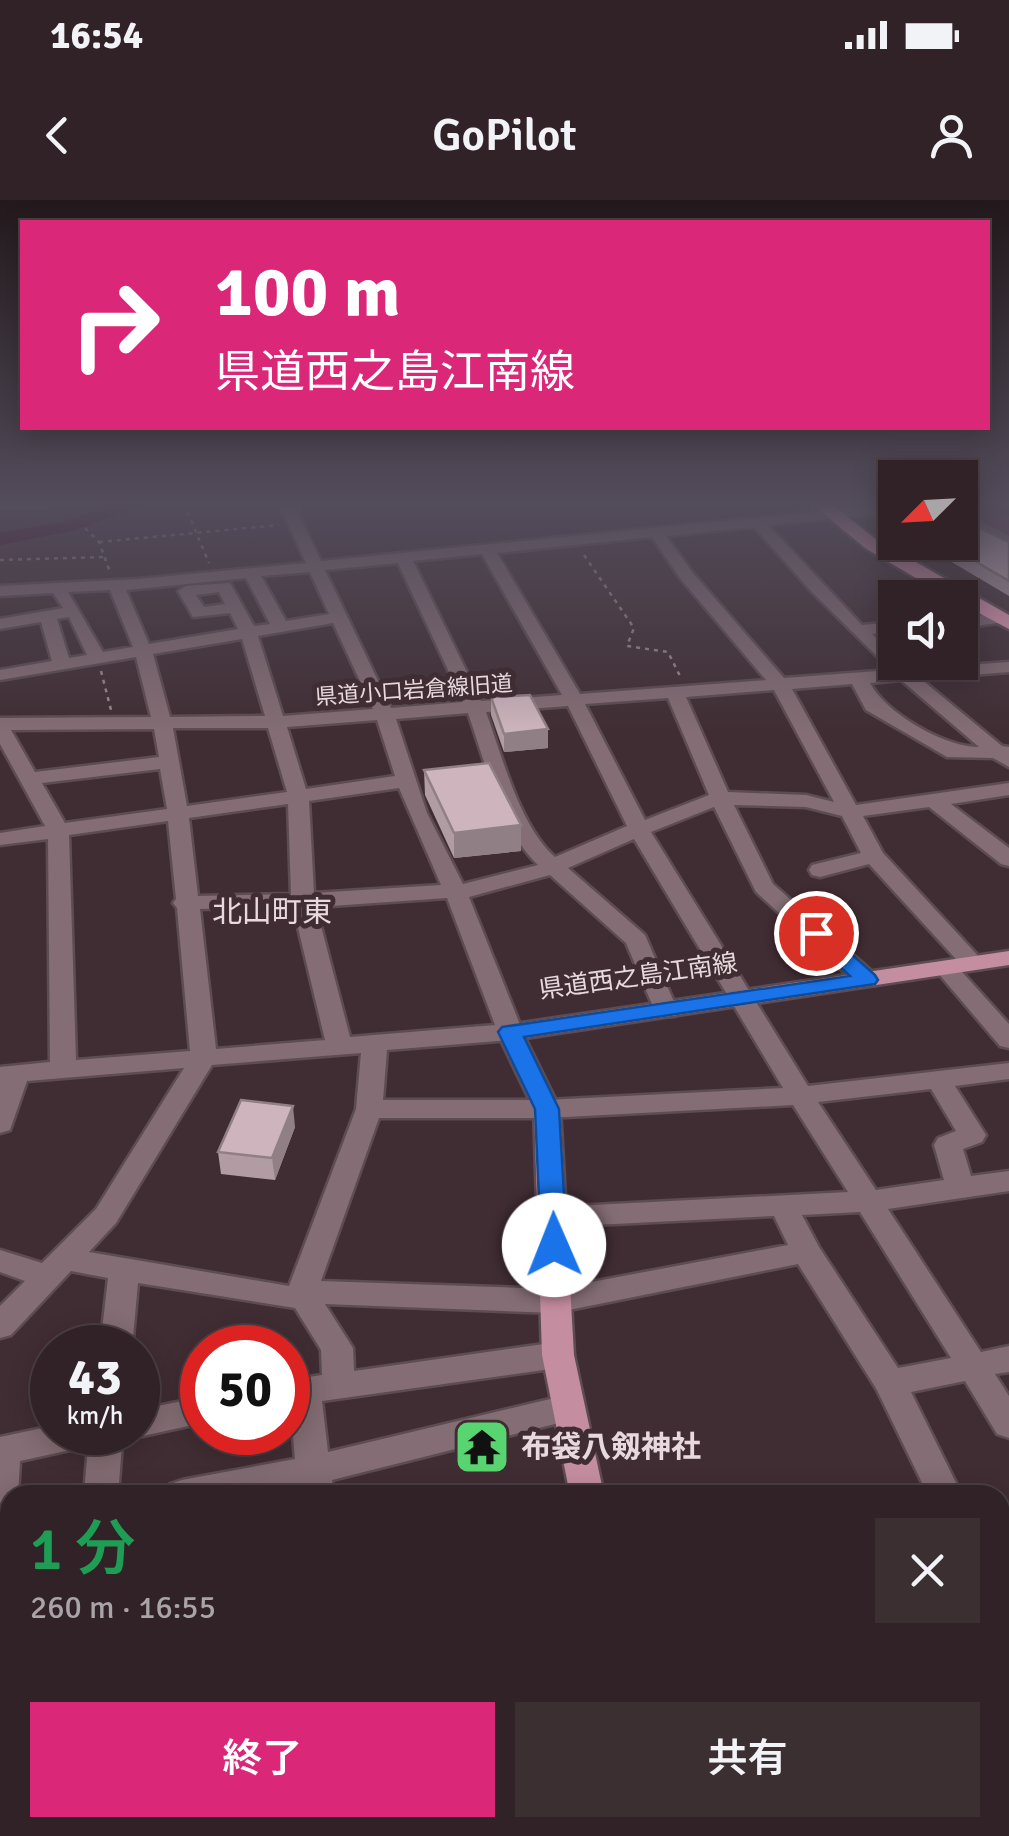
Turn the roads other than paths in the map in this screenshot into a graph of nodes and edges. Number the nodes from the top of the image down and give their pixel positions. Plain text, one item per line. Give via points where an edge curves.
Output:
1 (178, 580) edge
2 (254, 580) edge
3 (323, 580) edge
4 (414, 580) edge
5 (505, 580) edge
6 (691, 580) edge
7 (808, 580) edge
8 (943, 580) edge
9 (953, 580) edge
10 (116, 586) junction
11 (58, 589) junction
12 (0, 591) edge
13 (236, 607) dead end
14 (70, 612) junction
15 (1005, 612) edge
16 (48, 617) junction
17 (339, 617) junction
18 (978, 619) edge
19 (0, 624) edge
20 (281, 628) junction
21 (878, 628) edge
22 (859, 630) junction
23 (249, 634) junction
24 (878, 649) edge
25 (143, 651) junction
26 (97, 658) junction
27 (62, 664) junction
28 (1009, 667) edge
29 (980, 669) joint
30 (0, 675) edge
31 (878, 678) edge
32 (858, 680) junction
33 (911, 680) edge
34 (781, 686) junction
35 (1009, 688) edge
36 (682, 692) junction
37 (574, 700) junction
38 (475, 708) junction
39 (385, 715) junction
40 (276, 722) junction
41 (0, 725) edge
42 (163, 725) junction
43 (1005, 755) edge
44 (169, 762) junction
45 (29, 779) junction
46 (404, 781) junction
47 (1009, 789) edge
48 (298, 796) junction
49 (720, 798) junction
50 (935, 800) junction
51 (850, 812) junction
52 (178, 814) junction
53 (637, 828) junction
54 (58, 830) junction
55 (0, 839) edge
56 (1004, 851) edge
57 (874, 856) junction
58 (551, 868) junction
59 (820, 870) dead end
60 (456, 893) junction
61 (303, 900) junction
62 (184, 903) junction
63 (1008, 960) edge
64 (973, 964) junction
65 (946, 968) junction
66 (867, 980) junction
67 (742, 999) junction
68 (666, 1011) junction
69 (510, 1032) junction
70 (1009, 1040) edge
71 (375, 1042) junction
72 (339, 1044) junction
73 (204, 1057) junction
74 (63, 1070) junction
75 (1009, 1071) edge
76 (8, 1074) edge
77 (938, 1079) junction
78 (798, 1096) junction
79 (369, 1109) junction
80 (547, 1109) junction
81 (0, 1124) edge
82 (1009, 1181) edge
83 (961, 1190) junction
84 (870, 1201) junction
85 (782, 1203) junction
86 (554, 1217) junction
87 (806, 1252) junction
88 (0, 1261) edge
89 (55, 1267) junction
90 (124, 1271) junction
91 (303, 1296) junction
92 (554, 1301) junction
93 (118, 1325) edge
94 (0, 1326) edge
95 (558, 1354) junction
96 (1009, 1359) edge
97 (974, 1366) junction
98 (890, 1383) junction
99 (338, 1384) junction
100 (310, 1389) edge
101 (567, 1408) junction
102 (1009, 1424) edge
103 (30, 1445) edge
104 (2, 1451) edge
105 (104, 1455) edge
106 (309, 1455) edge
107 (315, 1483) edge
108 (1, 1485) edge
109 (102, 1485) edge
110 (585, 1485) edge
111 (940, 1485) edge

1 - 10 street
2 - 20 street
3 - 17 street
4 - 38 street
5 - 37 street
6 - 34 street
7 - 22 street
8 - 15 highway
9 - 15 highway
10 - 11 street
10 - 25 street
11 - 12 street
11 - 14 street
13 - 23 street
14 - 16 street
14 - 26 street
15 - 18 street
16 - 19 street
16 - 27 street
17 - 20 street
17 - 39 street
20 - 23 street
21 - 22 street
22 - 24 street
23 - 25 street
23 - 40 street
25 - 26 street
25 - 42 street
26 - 27 street
27 - 30 street
28 - 29 street, 県道小口岩倉線旧道
29 - 35 street
31 - 32 street, 県道小口岩倉線旧道
32 - 34 street, 県道小口岩倉線旧道
32 - 43 street via 873,706 954,752
33 - 43 street
34 - 36 street, 県道小口岩倉線旧道
34 - 51 street
36 - 37 street, 県道小口岩倉線旧道
36 - 49 street
37 - 38 street, 県道小口岩倉線旧道
37 - 53 street
38 - 39 street, 県道小口岩倉線旧道
38 - 58 street via 503,786 533,849
39 - 40 street, 県道小口岩倉線旧道
39 - 46 street
40 - 42 street, 県道小口岩倉線旧道
40 - 48 street
41 - 42 street, 県道小口岩倉線旧道
41 - 45 street
42 - 44 street
44 - 45 street
44 - 52 street
45 - 54 street
46 - 48 street
46 - 60 street
47 - 50 street
48 - 52 street
48 - 61 street
49 - 51 street via 806,801
49 - 53 street
49 - 66 street via 764,887
50 - 51 street
50 - 56 street
51 - 57 street
52 - 54 street
52 - 62 street
53 - 58 street
53 - 67 street
54 - 55 street
54 - 74 street
57 - 59 street
57 - 64 street
58 - 60 street
58 - 68 street via 637,940
60 - 61 street
60 - 69 street
61 - 62 street
61 - 72 street
62 - 73 street
63 - 64 main road, 県道西之島江南線
64 - 65 main road, 県道西之島江南線
65 - 66 main road, 県道西之島江南線
65 - 70 street
66 - 67 main road, 県道西之島江南線
67 - 68 main road, 県道西之島江南線
67 - 78 street
68 - 69 main road, 県道西之島江南線
69 - 71 street
69 - 80 main road
71 - 72 street
71 - 79 street
72 - 73 street
73 - 74 street
73 - 89 street via 106,1216
74 - 76 street
75 - 77 street
76 - 81 street
77 - 78 street
77 - 83 street via 972,1136 948,1145
78 - 80 street
78 - 84 street
79 - 80 street
79 - 91 street
80 - 86 main road
82 - 83 street
83 - 84 street
84 - 85 street
84 - 97 street
85 - 86 street
85 - 87 street
86 - 92 main road
87 - 92 street
87 - 98 street
88 - 89 street
89 - 90 street
89 - 94 street
90 - 91 street
90 - 93 street
91 - 92 street
91 - 99 street via 337,1348
92 - 95 main road
95 - 99 street
95 - 101 main road
96 - 97 street
97 - 98 street
97 - 102 street
98 - 111 street
99 - 100 street
101 - 107 street
101 - 110 main road
103 - 104 street
104 - 108 street
105 - 109 street
106 - 107 street

